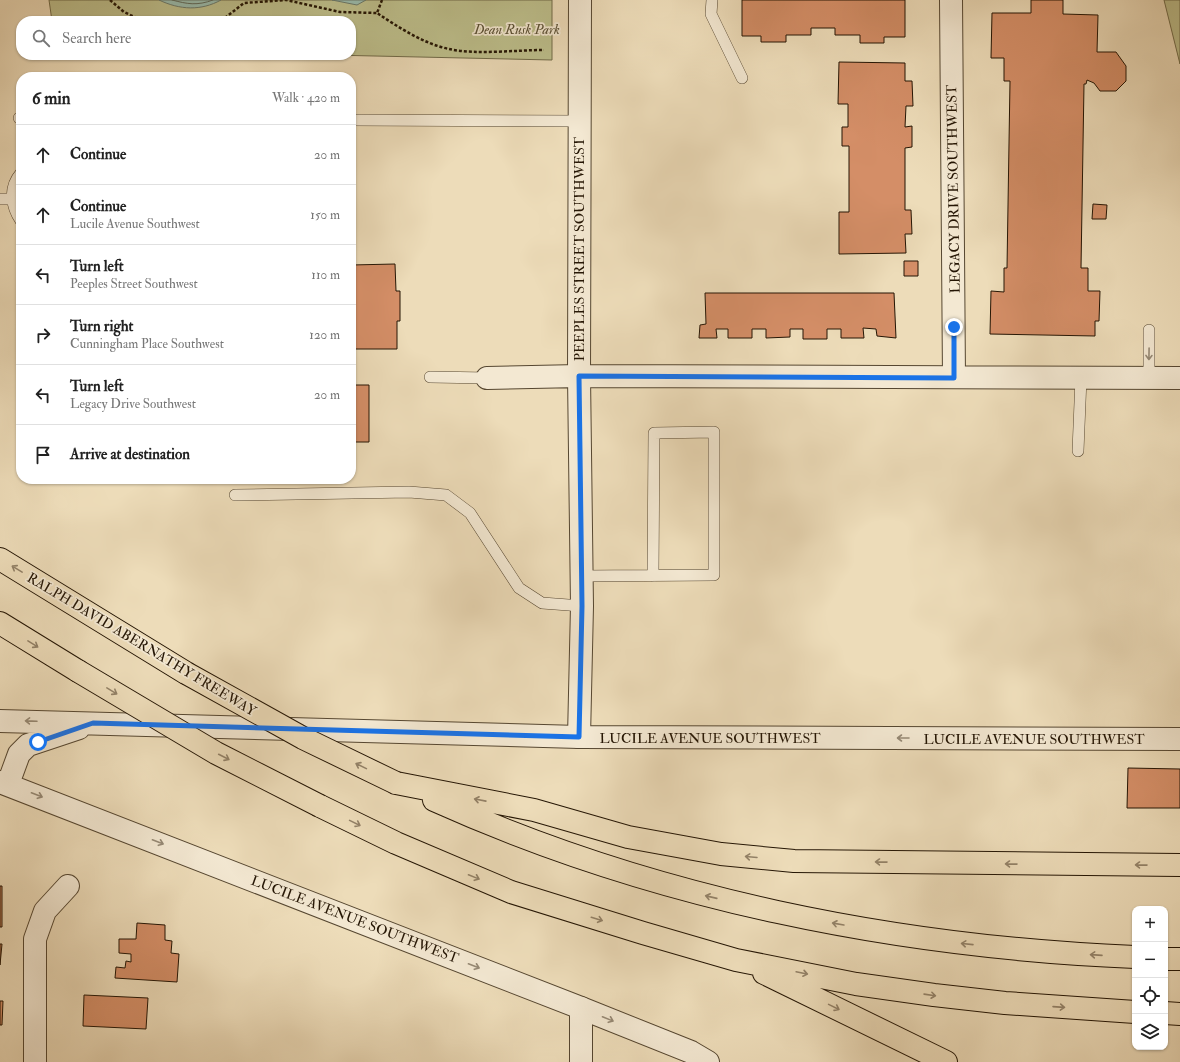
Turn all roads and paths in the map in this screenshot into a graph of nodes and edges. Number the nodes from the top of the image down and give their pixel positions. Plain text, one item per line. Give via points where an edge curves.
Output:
1 (110, 0) edge
2 (382, 0) edge
3 (580, 0) edge
4 (712, 0) edge
5 (951, 0) edge
6 (377, 13) junction
7 (132, 16) edge
8 (227, 16) edge
9 (544, 50) dead end
10 (742, 78) dead end
11 (356, 120) edge
12 (580, 121) junction
13 (16, 182) edge
14 (0, 199) edge
15 (12, 199) junction
16 (16, 214) edge
17 (1149, 330) dead end
18 (579, 376) junction
19 (430, 377) dead end
20 (487, 378) joint
21 (954, 378) junction
22 (1081, 378) junction
23 (1149, 378) junction
24 (1180, 378) edge
25 (1078, 451) dead end
26 (235, 495) dead end
27 (0, 559) edge
28 (582, 576) junction
29 (653, 576) junction
30 (582, 606) junction
31 (0, 623) edge
32 (0, 721) edge
33 (93, 723) junction
34 (579, 737) junction
35 (1180, 739) edge
36 (4, 783) edge
37 (396, 783) junction
38 (1180, 865) edge
39 (68, 886) dead end
40 (1132, 957) edge
41 (1168, 959) edge
42 (1180, 959) edge
43 (736, 960) junction
44 (581, 1008) junction
45 (1132, 1012) edge
46 (1168, 1013) edge
47 (1180, 1014) edge
48 (35, 1062) edge
49 (581, 1062) edge
50 (708, 1062) edge
51 (946, 1062) edge

1 - 7 path
2 - 6 path
3 - 12 street, PEEPLES STREET SOUTHWEST
4 - 10 lane via 711,14
5 - 21 street, LEGACY DRIVE SOUTHWEST
6 - 8 path via 340,12 286,0 244,3
6 - 9 path via 432,44 449,49
11 - 12 lane
12 - 18 street, PEEPLES STREET SOUTHWEST
13 - 15 lane
14 - 15 lane
15 - 16 lane
17 -> 23 lane
18 - 20 street
18 - 21 street
18 - 28 street, PEEPLES STREET SOUTHWEST
19 - 20 lane
21 - 22 street
22 - 23 street
22 - 25 lane
23 - 24 street
26 - 30 lane via 409,492 446,495 470,513 518,588 542,603
37 -> 27 highway, RALPH DAVID ABERNATHY FREEWAY, bridge via 303,738 186,673
28 - 29 lane
28 - 30 street, PEEPLES STREET SOUTHWEST
29 - 29 lane via 714,575 714,432 654,433
30 - 34 street, PEEPLES STREET SOUTHWEST
31 -> 43 highway, bridge via 216,753 396,843 511,892
33 -> 32 street, LUCILE AVENUE SOUTHWEST
33 - 34 street, LUCILE AVENUE SOUTHWEST
33 - 36 street via 28,746 19,754
35 -> 34 street, LUCILE AVENUE SOUTHWEST
36 -> 44 street, LUCILE AVENUE SOUTHWEST
38 -> 37 highway via 794,861 721,854 628,837 534,810
40 -> 37 highway, RALPH DAVID ABERNATHY FREEWAY via 1037,952 959,943 802,917 685,890 611,868 538,842
39 - 48 street via 45,911 35,939
41 - 42 highway
43 -> 45 highway via 856,984 934,996
43 -> 51 highway
44 - 49 street
44 -> 50 street, LUCILE AVENUE SOUTHWEST via 691,1052
46 - 47 highway

